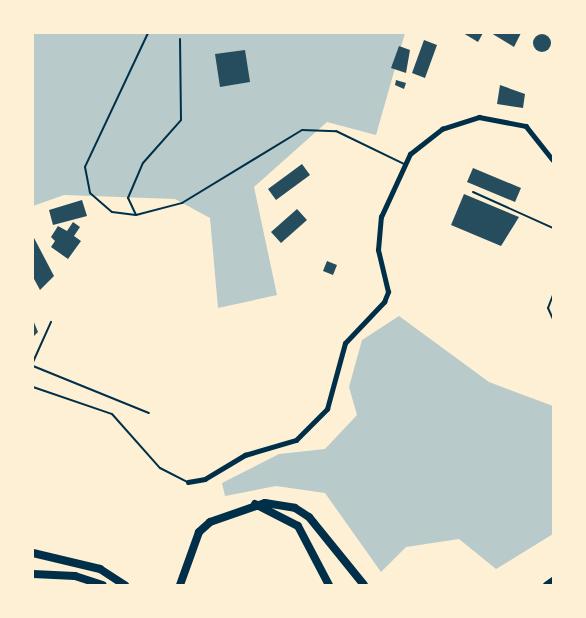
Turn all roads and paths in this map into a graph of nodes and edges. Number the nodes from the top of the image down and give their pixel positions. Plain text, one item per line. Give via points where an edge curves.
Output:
1 (148, 33) edge
2 (180, 39) dead end
3 (553, 160) edge
4 (404, 164) junction
5 (473, 192) dead end
6 (136, 215) junction
7 (553, 228) edge
8 (553, 295) edge
9 (553, 319) edge
10 (51, 322) dead end
11 (33, 362) edge
12 (33, 366) edge
13 (33, 387) edge
14 (149, 412) dead end
15 (188, 482) joint
16 (253, 504) junction
17 (33, 553) edge
18 (33, 574) edge
19 (553, 580) edge
20 (103, 585) edge
21 (125, 585) edge
22 (180, 585) edge
23 (329, 585) edge
24 (364, 585) edge
25 (546, 585) edge

1 - 6 lane via 88,150 84,175 104,207
2 - 6 lane via 181,120 142,163 128,198
3 - 4 street via 526,126 479,117 442,129
4 - 6 lane via 336,131 302,130 182,203
4 - 15 street via 378,237 384,302 345,342 327,409 296,440 245,455 205,479
5 - 7 lane
8 - 9 lane via 548,308
10 - 11 lane
12 - 14 lane
13 - 15 lane via 112,414 160,468
16 - 22 highway via 199,532
16 - 23 highway via 298,526
16 - 24 highway via 281,504 309,518
17 - 21 highway via 100,569
18 - 20 highway via 75,576
19 - 25 main road

